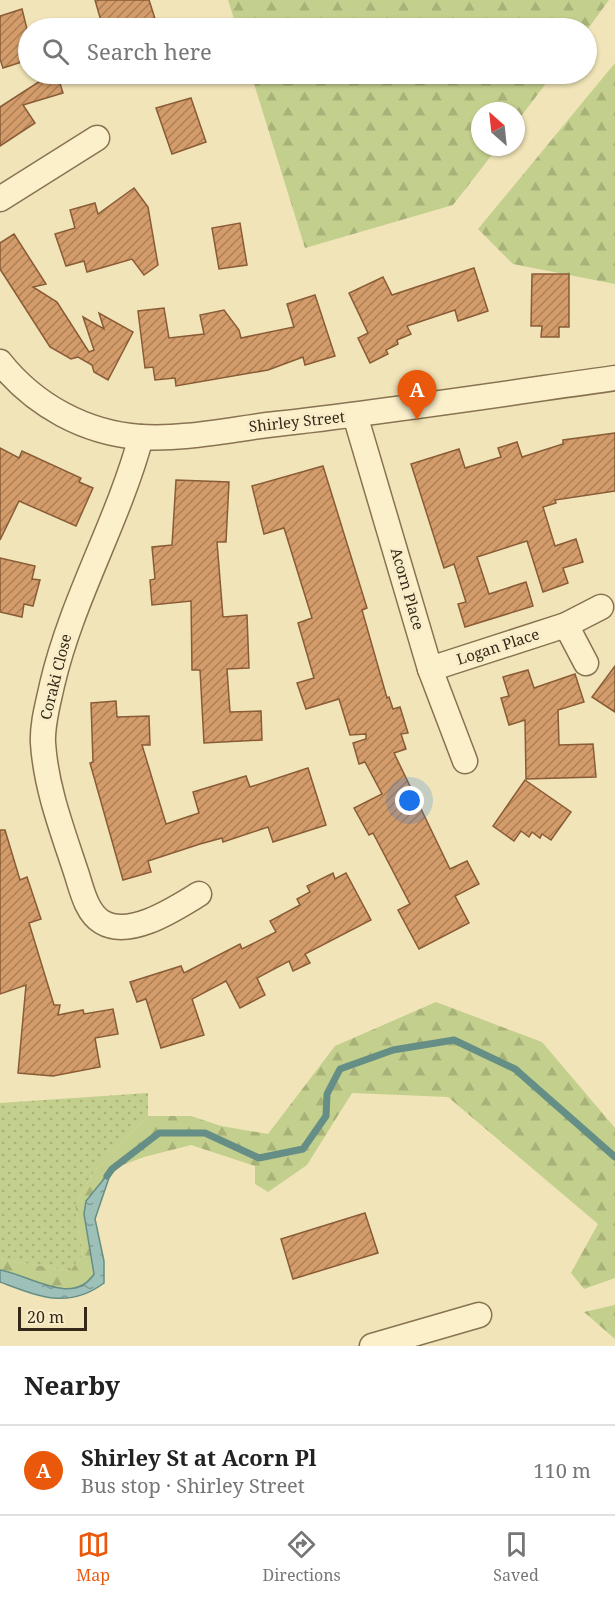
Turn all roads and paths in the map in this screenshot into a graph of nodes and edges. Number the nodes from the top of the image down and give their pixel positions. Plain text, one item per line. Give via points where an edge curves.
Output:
1 (97, 138) dead end
2 (0, 198) edge
3 (0, 362) edge
4 (615, 378) edge
5 (355, 415) junction
6 (141, 437) junction
7 (601, 607) dead end
8 (566, 625) junction
9 (586, 663) dead end
10 (430, 669) junction
11 (465, 761) dead end
12 (199, 894) dead end
13 (479, 1315) dead end
14 (436, 1338) edge
15 (372, 1346) edge

1 - 2 street
3 - 6 street, Shirley Street via 17,383 59,413 91,426
4 - 5 street, Shirley Street
5 - 6 street, Shirley Street
5 - 10 street, Acorn Place
6 - 12 street, Coraki Close via 62,645 43,743 50,793 81,889 95,916 113,926 138,925 165,915
7 - 8 street, Logan Place
8 - 9 street
8 - 10 street, Logan Place
10 - 11 street, Acorn Place
13 - 14 street
14 - 15 street

